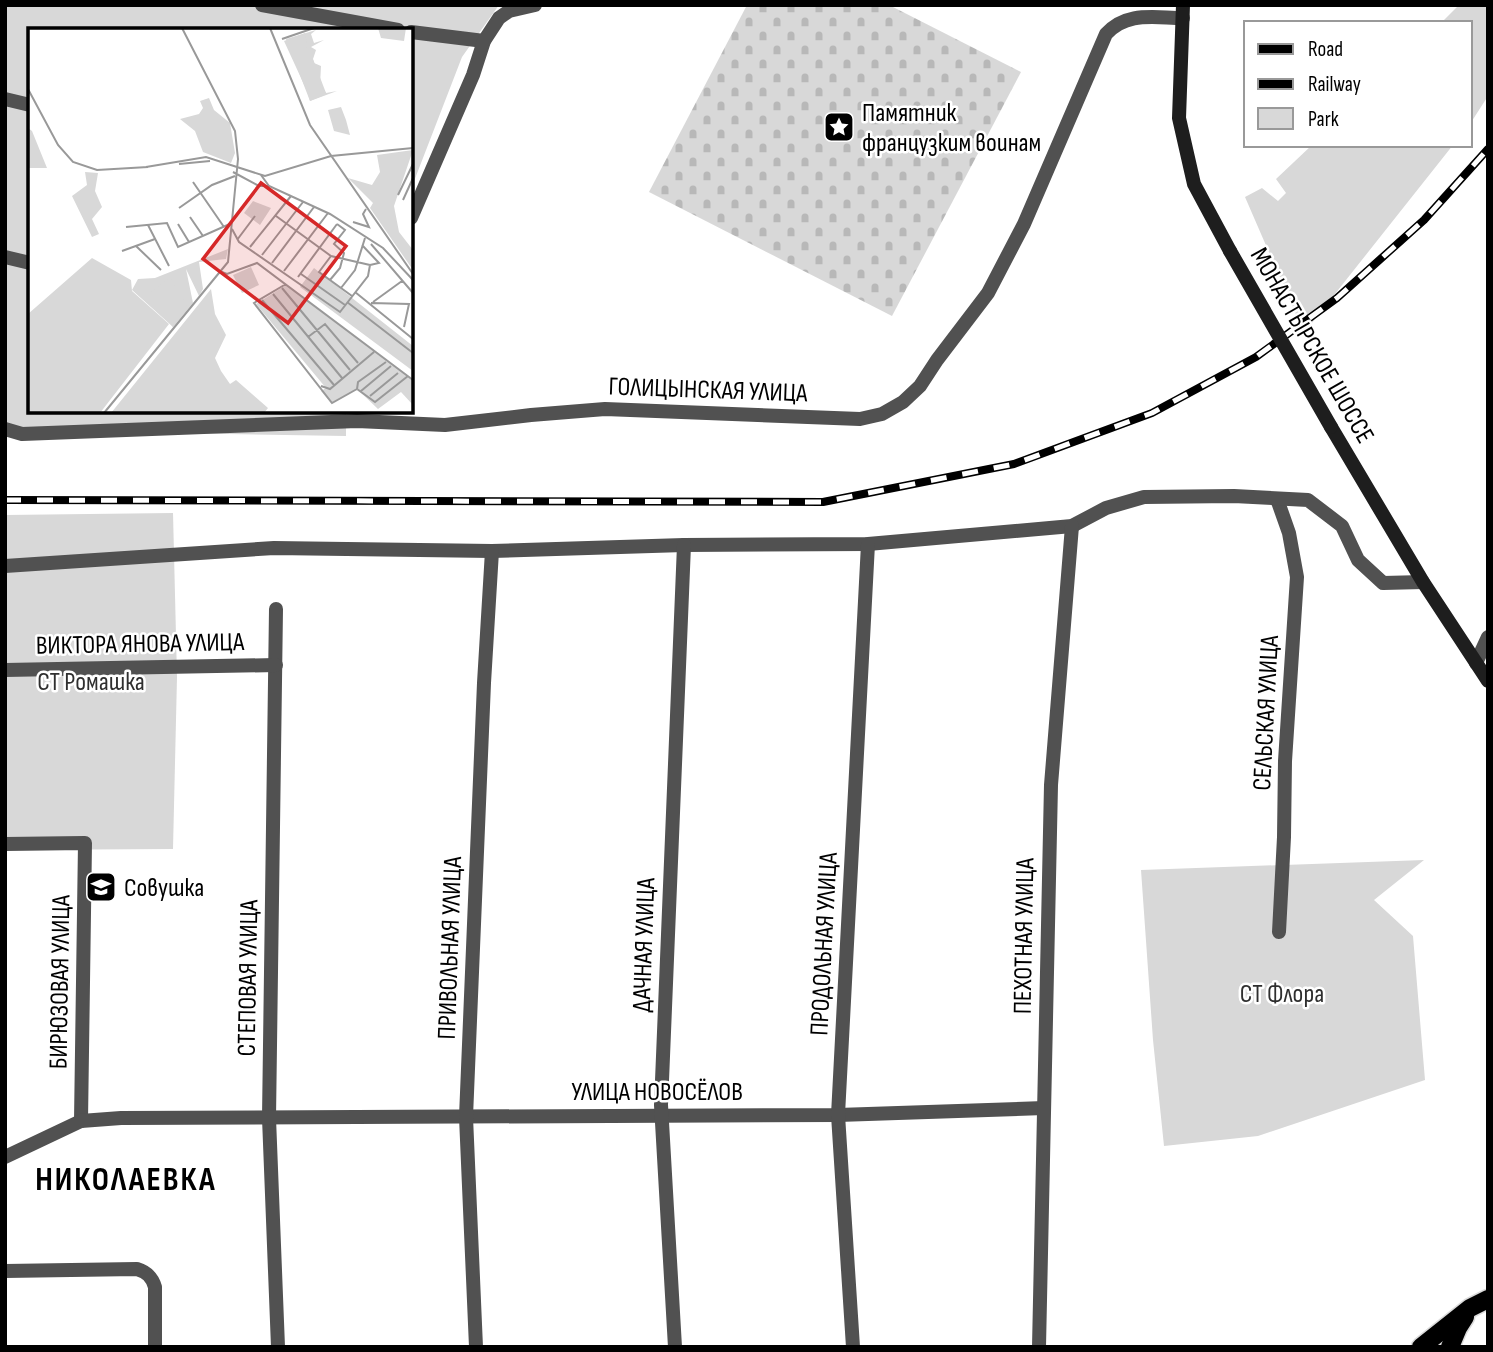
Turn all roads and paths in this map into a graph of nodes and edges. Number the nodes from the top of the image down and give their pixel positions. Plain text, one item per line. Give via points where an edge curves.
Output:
1 (262, 5) edge
2 (535, 5) edge
3 (1183, 12) edge
4 (387, 28) edge
5 (413, 32) edge
6 (484, 41) junction
7 (5, 99) edge
8 (28, 105) edge
9 (414, 201) edge
10 (5, 257) edge
11 (28, 263) edge
12 (358, 416) edge
13 (5, 429) edge
14 (1277, 499) junction
15 (1072, 526) junction
16 (868, 544) junction
17 (684, 545) junction
18 (492, 551) junction
19 (5, 566) edge
20 (1423, 582) junction
21 (276, 609) dead end
22 (1488, 636) edge
23 (1476, 663) junction
24 (276, 665) junction
25 (5, 670) edge
26 (1488, 681) edge
27 (5, 844) edge
28 (1279, 932) dead end
29 (1044, 1108) junction
30 (838, 1115) junction
31 (662, 1116) junction
32 (466, 1117) junction
33 (270, 1118) junction
34 (81, 1121) junction
35 (5, 1157) edge
36 (5, 1270) edge
37 (1488, 1299) edge
38 (1471, 1308) junction
39 (155, 1347) edge
40 (278, 1347) edge
41 (476, 1347) edge
42 (675, 1347) edge
43 (853, 1347) edge
44 (1039, 1347) edge
45 (1421, 1347) edge
46 (1450, 1347) edge

1 - 4 street
2 - 6 street via 499,18
3 - 12 street, ГОЛИЦЫНСКАЯ УЛИЦА via 1132,18 1106,34 1024,224 988,293 920,386 883,414 860,419 606,409 444,425
3 - 20 main road, МОНАСТЫРСКОЕ ШОССЕ, bridge via 1179,118 1194,184
5 - 6 street
6 - 9 street via 473,75
7 - 8 street
10 - 11 street
12 - 13 street, ГОЛИЦЫНСКАЯ УЛИЦА via 22,434
14 - 15 street via 1144,497 1106,508
14 - 20 street via 1308,500 1342,526 1358,560 1383,583
14 - 28 street, СЕЛЬСКАЯ УЛИЦА via 1297,577
15 - 16 street
15 - 29 street, ПЕХОТНАЯ УЛИЦА via 1051,785
16 - 17 street
16 - 30 street, ПРОДОЛЬНАЯ УЛИЦА
17 - 18 street
17 - 31 street, ДАЧНАЯ УЛИЦА
18 - 19 street via 274,548
18 - 32 street, ПРИВОЛЬНАЯ УЛИЦА
20 - 23 main road, МОНАСТЫРСКОЕ ШОССЕ
21 - 24 street, СТЕПОВАЯ УЛИЦА
22 - 23 street
23 - 26 main road, МОНАСТЫРСКОЕ ШОССЕ
24 - 25 street, ВИКТОРА ЯНОВА УЛИЦА
24 - 33 street, СТЕПОВАЯ УЛИЦА
27 - 34 street, БИРЮЗОВАЯ УЛИЦА via 85,843
29 - 30 street, УЛИЦА НОВОСЁЛОВ
29 - 44 street, ПЕХОТНАЯ УЛИЦА
30 - 31 street, УЛИЦА НОВОСЁЛОВ
30 - 43 street, ПРОДОЛЬНАЯ УЛИЦА
31 - 32 street, УЛИЦА НОВОСЁЛОВ
31 - 42 street, ДАЧНАЯ УЛИЦА
32 - 33 street, УЛИЦА НОВОСЁЛОВ
32 - 41 street, ПРИВОЛЬНАЯ УЛИЦА
33 - 34 street, УЛИЦА НОВОСЁЛОВ
33 - 40 street, СТЕПОВАЯ УЛИЦА
34 - 35 street
36 - 39 street via 137,1269 149,1275 155,1287
37 - 38 main road
38 - 45 main road
38 - 46 main road

